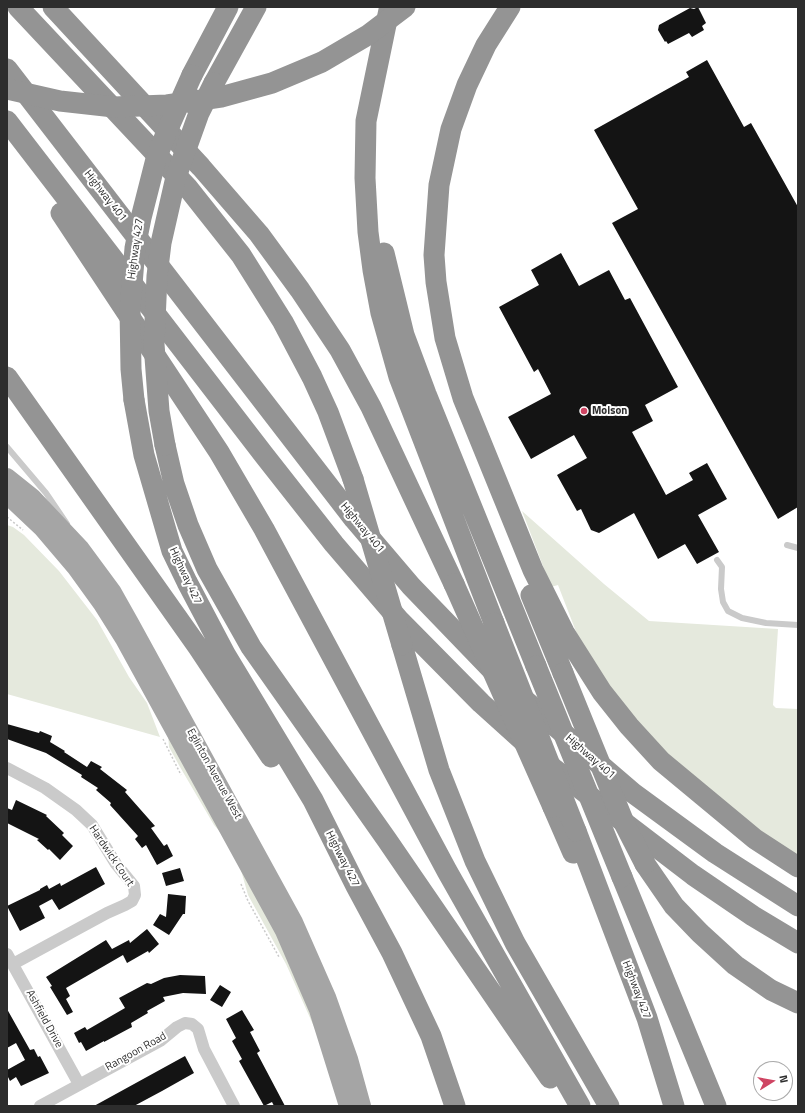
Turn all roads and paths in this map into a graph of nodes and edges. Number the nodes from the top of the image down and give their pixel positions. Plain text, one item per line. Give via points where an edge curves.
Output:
1 (18, 7) edge
2 (53, 7) edge
3 (228, 7) edge
4 (256, 7) edge
5 (390, 7) edge
6 (405, 7) edge
7 (496, 7) edge
8 (510, 7) edge
9 (7, 69) edge
10 (377, 73) junction
11 (7, 89) edge
12 (7, 121) edge
13 (7, 126) edge
14 (7, 377) edge
15 (7, 447) edge
16 (7, 477) edge
17 (7, 495) edge
18 (7, 517) edge
19 (12, 521) dead end
20 (787, 545) dead end
21 (798, 548) edge
22 (81, 549) junction
23 (718, 560) dead end
24 (798, 625) edge
25 (168, 750) dead end
26 (7, 768) edge
27 (183, 777) dead end
28 (798, 867) edge
29 (241, 881) dead end
30 (356, 886) junction
31 (798, 906) edge
32 (798, 943) edge
33 (279, 957) dead end
34 (10, 959) edge
35 (625, 960) junction
36 (798, 1003) edge
37 (79, 1084) junction
38 (40, 1106) edge
39 (234, 1106) edge
40 (348, 1106) edge
41 (362, 1106) edge
42 (455, 1106) edge
43 (569, 1106) edge
44 (580, 1106) edge
45 (609, 1106) edge
46 (674, 1106) edge
47 (716, 1106) edge

1 - 45 highway, bridge via 188,188 240,255 280,316 328,412 352,479 439,770 478,868 515,943
2 - 35 highway, bridge via 206,173 258,234 340,350 372,407 454,584 582,874
3 - 30 highway, Highway 427, bridge via 192,75 167,131 156,159 141,218 135,248 130,316 134,400 144,455 172,551 225,654 313,800
4 - 43 highway, bridge via 199,113 176,177 165,223 157,276 154,344 158,405 174,484 207,569 247,641 388,840
5 - 10 highway, Highway 427
6 - 11 highway, bridge via 368,35 322,62 272,83 220,97 167,106 114,107 60,101
7 - 36 highway, bridge via 461,71 438,135 426,205 426,289 436,348 444,376 625,825 645,864 674,906 735,966
8 - 28 highway via 486,45 467,85 451,129 439,185 434,255 436,282 445,338 463,398 533,570 564,632 602,692 661,762 755,839
9 - 31 highway, Highway 401 via 306,457 412,586 497,674 605,770 715,853
10 - 35 highway, Highway 427, bridge via 366,121 365,178 368,232 381,313 409,408
10 - 47 highway, bridge via 378,203 382,246 397,311 426,394
12 - 32 highway via 330,538 395,616 508,728 602,807 693,875
13 - 44 highway via 241,489 447,871
14 - 30 highway via 198,647
15 - 22 lane via 46,493
16 - 22 main road, Eglinton Avenue West via 32,497
17 - 40 main road, Eglinton Avenue West via 42,528 76,568 124,639 284,931 318,1010
18 - 19 path
20 - 21 lane
22 - 41 main road, Eglinton Avenue West via 112,591 294,922 327,997
23 - 24 lane via 722,567 723,602 728,611 742,618 766,623
25 - 27 path
26 - 34 street, Hardwick Court via 45,788 92,825 116,864 134,886 135,894 132,901 125,905
29 - 33 path via 248,901
30 - 42 highway, Highway 427 via 424,1019
34 - 37 street, Ashfield Drive
35 - 46 highway, Highway 427 via 656,1044
37 - 38 street, Rangoon Road
37 - 39 street, Rangoon Road via 160,1040 185,1023 192,1024 198,1029 206,1053

